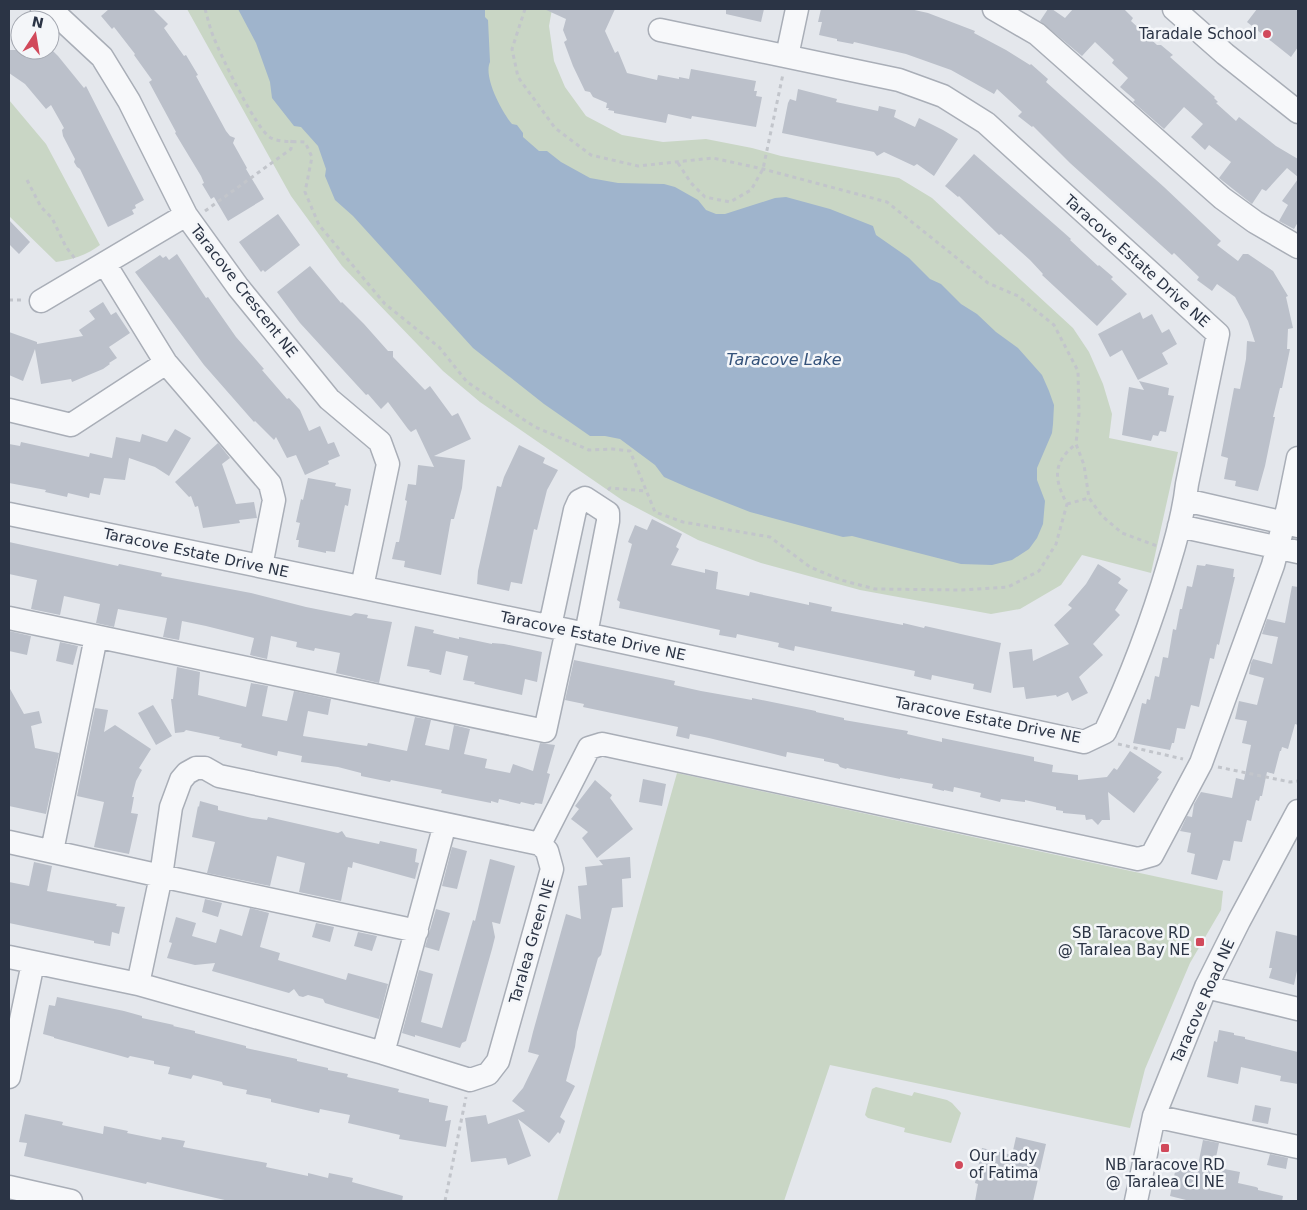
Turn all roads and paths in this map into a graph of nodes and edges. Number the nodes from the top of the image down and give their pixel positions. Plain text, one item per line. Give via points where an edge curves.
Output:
1 (205, 9) edge
2 (525, 9) edge
3 (797, 9) edge
4 (994, 9) edge
5 (1174, 9) edge
6 (60, 17) edge
7 (660, 30) dead end
8 (787, 56) junction
9 (1298, 112) edge
10 (292, 140) junction
11 (678, 163) junction
12 (763, 169) junction
13 (27, 180) dead end
14 (186, 215) junction
15 (1298, 247) edge
16 (76, 261) dead end
17 (105, 264) junction
18 (41, 301) dead end
19 (166, 363) junction
20 (9, 410) edge
21 (1076, 444) junction
22 (1298, 458) edge
23 (646, 491) junction
24 (1089, 498) junction
25 (1185, 500) junction
26 (1067, 504) junction
27 (597, 506) junction
28 (9, 514) edge
29 (1292, 524) edge
30 (1179, 526) junction
31 (1160, 548) dead end
32 (1288, 550) edge
33 (260, 566) junction
34 (362, 587) junction
35 (9, 618) edge
36 (568, 630) junction
37 (96, 637) junction
38 (1298, 810) edge
39 (445, 824) junction
40 (9, 842) edge
41 (540, 844) junction
42 (52, 851) junction
43 (161, 876) junction
44 (417, 931) junction
45 (9, 957) edge
46 (33, 962) junction
47 (138, 984) junction
48 (1206, 987) junction
49 (1298, 1009) edge
50 (383, 1053) junction
51 (10, 1066) edge
52 (470, 1080) junction
53 (1154, 1116) junction
54 (1298, 1147) edge
55 (9, 1187) edge
56 (71, 1201) edge
57 (445, 1201) edge
58 (1136, 1201) edge

1 - 10 path via 214,39 249,111 269,138
2 - 11 path via 512,49 518,77 554,128 591,155 638,166
3 - 8 street
4 - 15 street via 1037,34 1222,198
5 - 9 street
6 - 14 street, Taracove Crescent NE via 102,57 129,101
7 - 8 street
8 - 12 path
8 - 25 street, Taracove Estate Drive NE via 898,80 943,96 986,124 1218,334
10 - 14 path via 291,149 197,217
10 - 23 path via 305,142 312,157 305,192 319,225 385,304 440,348 467,382 535,427 589,450 630,451
11 - 12 path via 713,158
11 - 12 path via 705,197 730,202 751,190
12 - 21 path via 887,202 988,283 1018,296 1054,325 1078,371 1080,414
13 - 16 path
14 - 17 street
14 - 34 street, Taracove Crescent NE via 238,287 329,399 380,442 388,464
17 - 18 street
17 - 19 street
19 - 20 street via 71,425
19 - 33 street via 270,484 274,500
21 - 24 path via 1084,465
21 - 26 path via 1064,453 1057,467 1058,488
22 - 29 street
23 - 26 path via 655,512 683,522 770,537 810,568 875,588 960,590 1008,587 1039,571 1056,544
23 - 27 path via 610,488
24 - 26 path
24 - 31 path via 1102,516 1122,533
25 - 29 street
25 - 30 street, Taracove Estate Drive NE
27 - 36 street via 608,514 608,521
27 - 36 street via 585,498 575,510
28 - 33 street, Taracove Estate Drive NE
29 - 32 street
30 - 32 street
30 - 36 street, Taracove Estate Drive NE via 1158,602 1116,708 1105,732 1084,742
32 - 41 street via 1273,565 1201,763 1152,855 1138,859 602,744 589,748
33 - 34 street, Taracove Estate Drive NE
34 - 36 street, Taracove Estate Drive NE
35 - 37 street
36 - 37 street via 546,731
37 - 42 street
38 - 48 street, Taracove Road NE
39 - 41 street
39 - 43 street via 219,776 205,768 196,768 181,780 176,791
39 - 44 street
40 - 42 street
41 - 52 street, Taralea Green NE via 547,851 552,869 498,1061 488,1074
42 - 43 street
43 - 44 street
43 - 47 street
44 - 50 street
45 - 46 street
46 - 47 street
46 - 51 street
47 - 50 street
48 - 49 street
48 - 53 street, Taracove Road NE
50 - 52 street
52 - 57 path
53 - 54 street
53 - 58 street, Taracove Road NE
55 - 56 street

